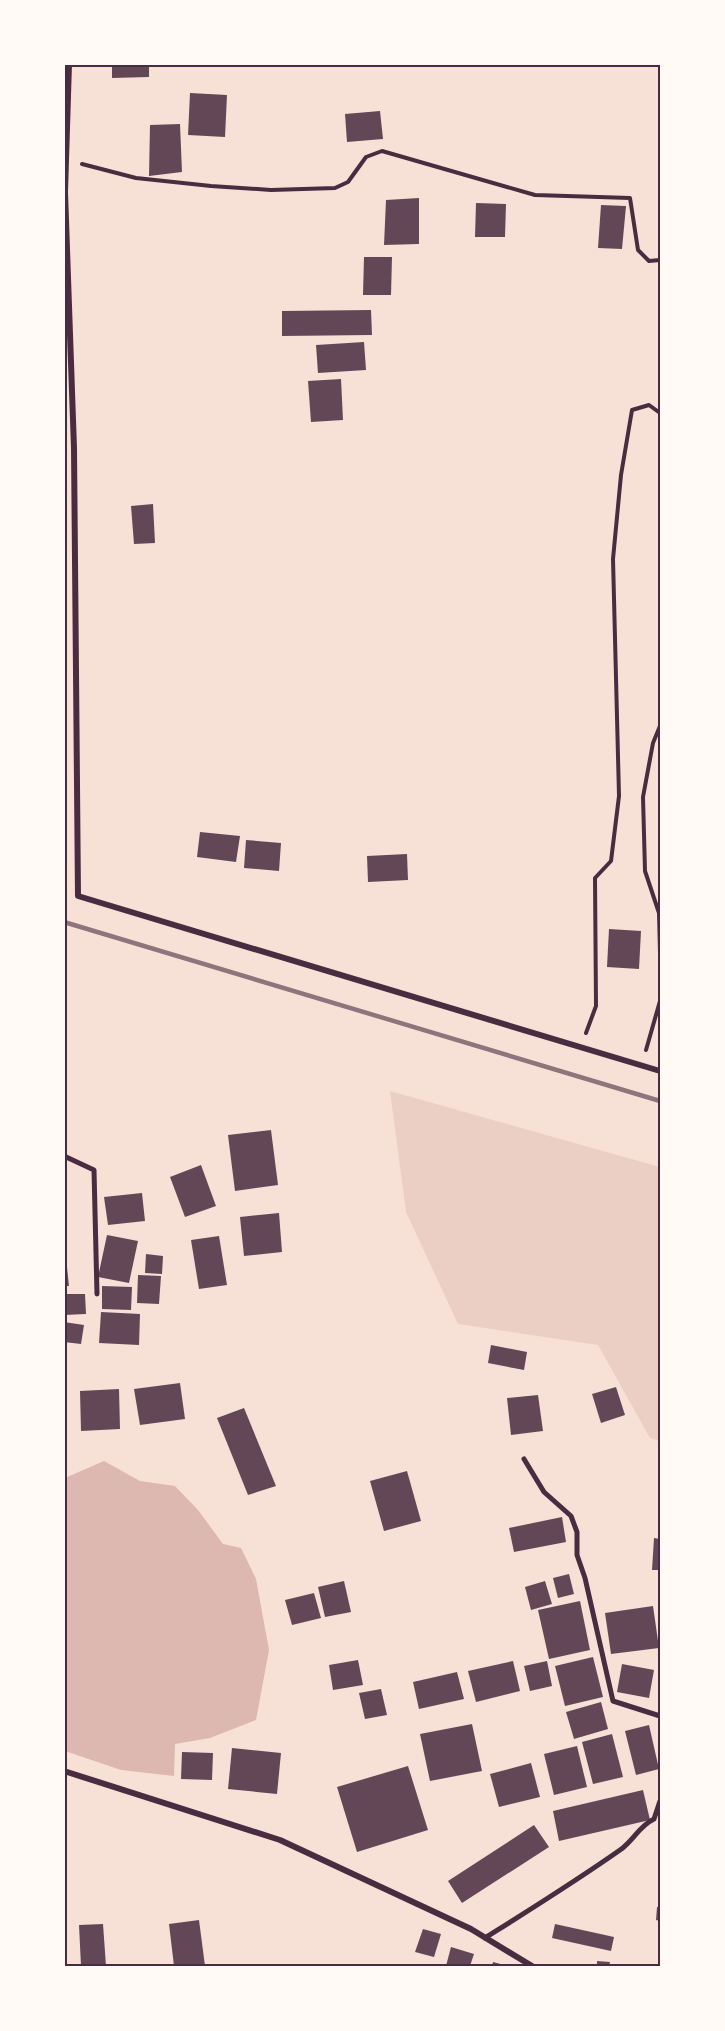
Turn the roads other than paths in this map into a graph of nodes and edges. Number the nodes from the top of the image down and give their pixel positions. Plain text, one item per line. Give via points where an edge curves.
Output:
1 (69, 64) edge
2 (660, 1071) edge
3 (64, 1156) edge
4 (97, 1294) dead end
5 (524, 1459) dead end
6 (660, 1716) edge
7 (64, 1771) edge
8 (660, 1801) edge
9 (485, 1938) junction
10 (532, 1966) edge

1 - 2 street via 66,160 74,448 78,896
3 - 4 street via 94,1170
5 - 6 street via 544,1492 572,1516 577,1555 613,1701
7 - 9 street via 280,1840
8 - 9 street via 654,1819 643,1824 626,1845
9 - 10 street

